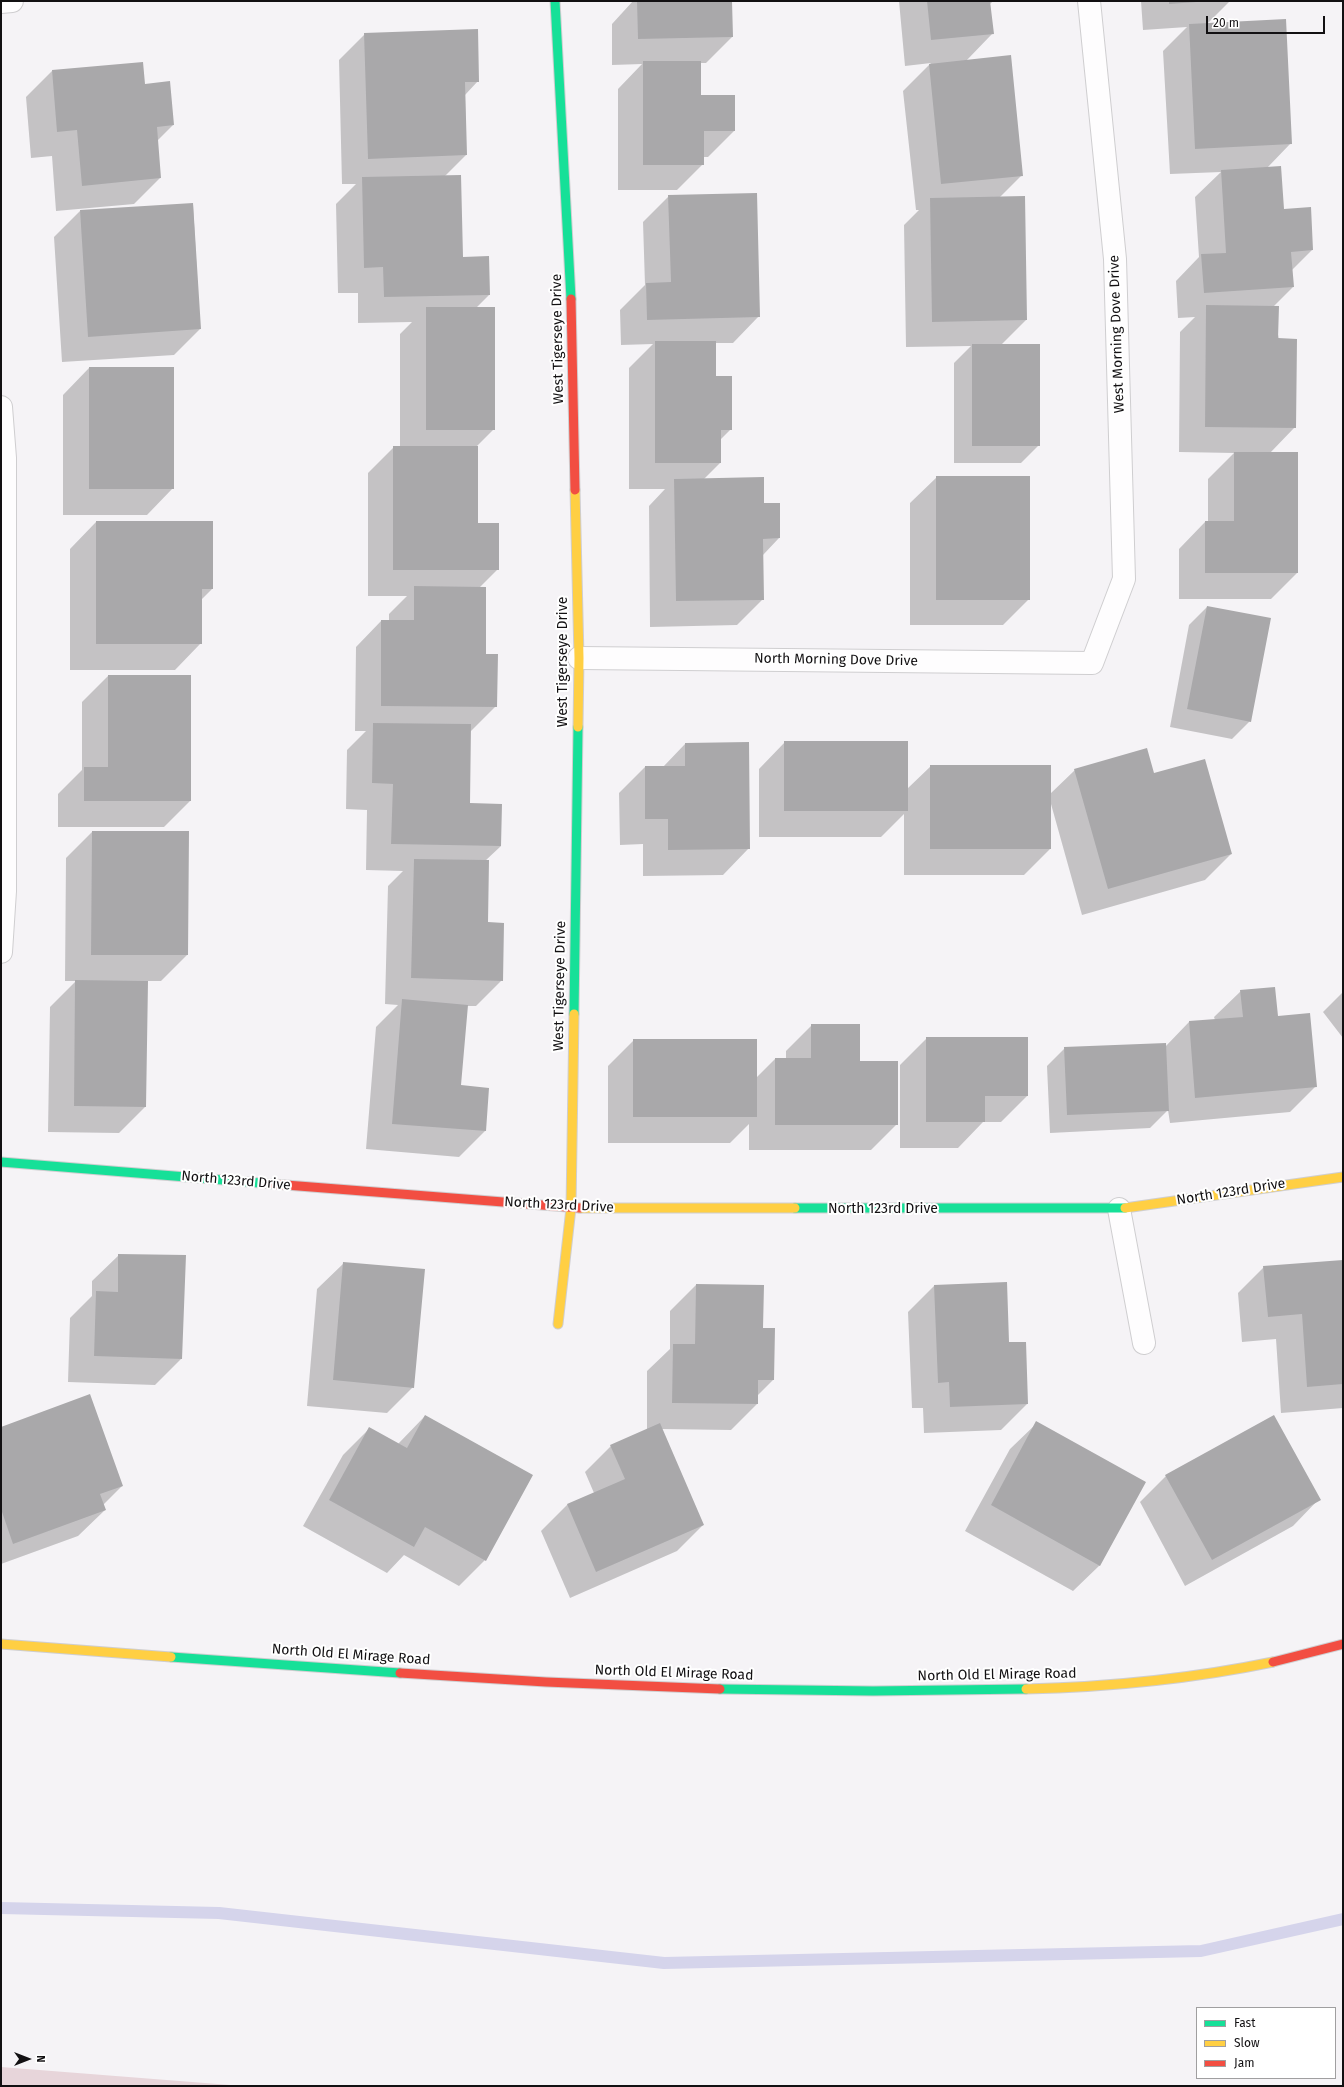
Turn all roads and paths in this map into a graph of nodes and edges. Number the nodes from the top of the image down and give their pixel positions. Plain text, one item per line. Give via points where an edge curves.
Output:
1 (12, 1) edge
2 (555, 1) edge
3 (1089, 1) edge
4 (1, 2) edge
5 (1, 407) edge
6 (579, 658) junction
7 (1092, 663) joint
8 (1, 952) edge
9 (1, 1162) edge
10 (1343, 1177) edge
11 (571, 1208) junction
12 (1119, 1209) junction
13 (558, 1324) dead end
14 (1144, 1343) dead end
15 (1, 1644) edge
16 (1343, 1644) edge

1 - 4 street
2 - 6 street, West Tigerseye Drive via 571,275
3 - 7 street, West Morning Dove Drive via 1115,259 1124,579
5 - 8 street via 5,458 5,891
6 - 7 street, North Morning Dove Drive
6 - 11 street, West Tigerseye Drive
9 - 11 street, North 123rd Drive
10 - 12 street, North 123rd Drive
11 - 12 street, North 123rd Drive
11 - 13 street, West Tigerseye Drive
12 - 14 street
15 - 16 street, North Old El Mirage Road via 562,1684 797,1691 1006,1691 1129,1684 1214,1673 1302,1657

